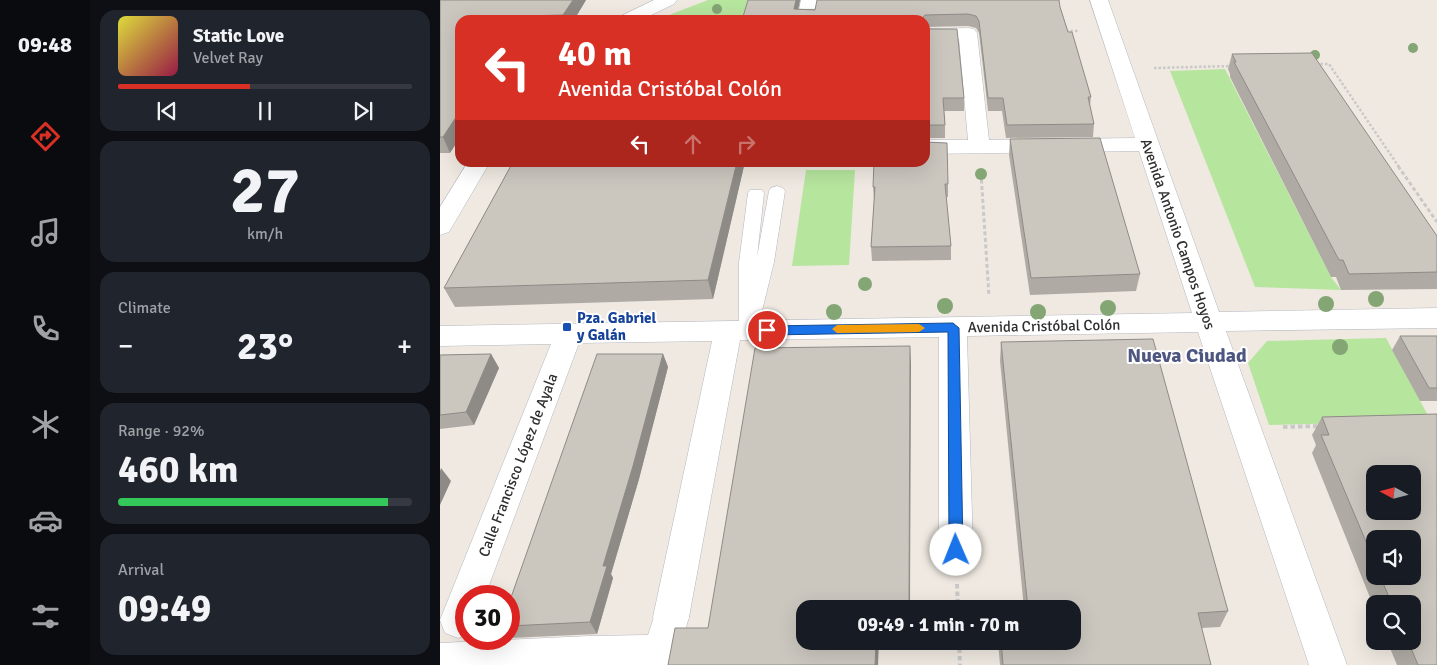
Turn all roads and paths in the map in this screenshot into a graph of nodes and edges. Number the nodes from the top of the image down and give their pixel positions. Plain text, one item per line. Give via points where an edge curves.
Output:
1 (668, 0) edge
2 (810, 0) edge
3 (1099, 0) edge
4 (637, 15) edge
5 (807, 15) edge
6 (1110, 31) junction
7 (1062, 32) edge
8 (930, 34) edge
9 (1309, 64) edge
10 (1240, 66) edge
11 (1121, 68) junction
12 (1148, 144) junction
13 (979, 146) junction
14 (930, 147) edge
15 (476, 167) edge
16 (777, 192) dead end
17 (756, 193) dead end
18 (1437, 222) edge
19 (440, 227) edge
20 (1437, 318) edge
21 (1209, 323) junction
22 (991, 327) junction
23 (953, 328) junction
24 (738, 331) junction
25 (569, 334) junction
26 (440, 336) edge
27 (1322, 426) edge
28 (1245, 427) junction
29 (956, 550) dead end
30 (472, 585) edge
31 (959, 650) edge
32 (440, 662) edge
33 (960, 665) edge
34 (1328, 665) edge

1 - 4 street
2 - 5 street
3 - 6 street, Avenida Antonio Campos Hoyos
6 - 7 path
6 - 11 street, Avenida Antonio Campos Hoyos
8 - 13 street via 968,33
9 - 18 path via 1329,64
10 - 11 path
11 - 12 street, Avenida Antonio Campos Hoyos
12 - 13 street
12 - 21 street, Avenida Antonio Campos Hoyos
13 - 14 street
13 - 22 path
15 - 19 street
16 - 24 lane via 765,262
17 - 24 lane
20 - 21 street, Avenida Cristóbal Colón
21 - 22 street, Avenida Cristóbal Colón
21 - 28 street, Avenida Antonio Campos Hoyos
22 - 23 street, Avenida Cristóbal Colón
23 - 24 street, Avenida Cristóbal Colón
23 - 29 street
24 - 25 street, Avenida Cristóbal Colón
24 - 32 street via 661,653
25 - 26 street, Avenida Cristóbal Colón
25 - 30 street, Calle Francisco López de Ayala
27 - 28 path
28 - 34 street, Avenida Antonio Campos Hoyos
31 - 33 path

